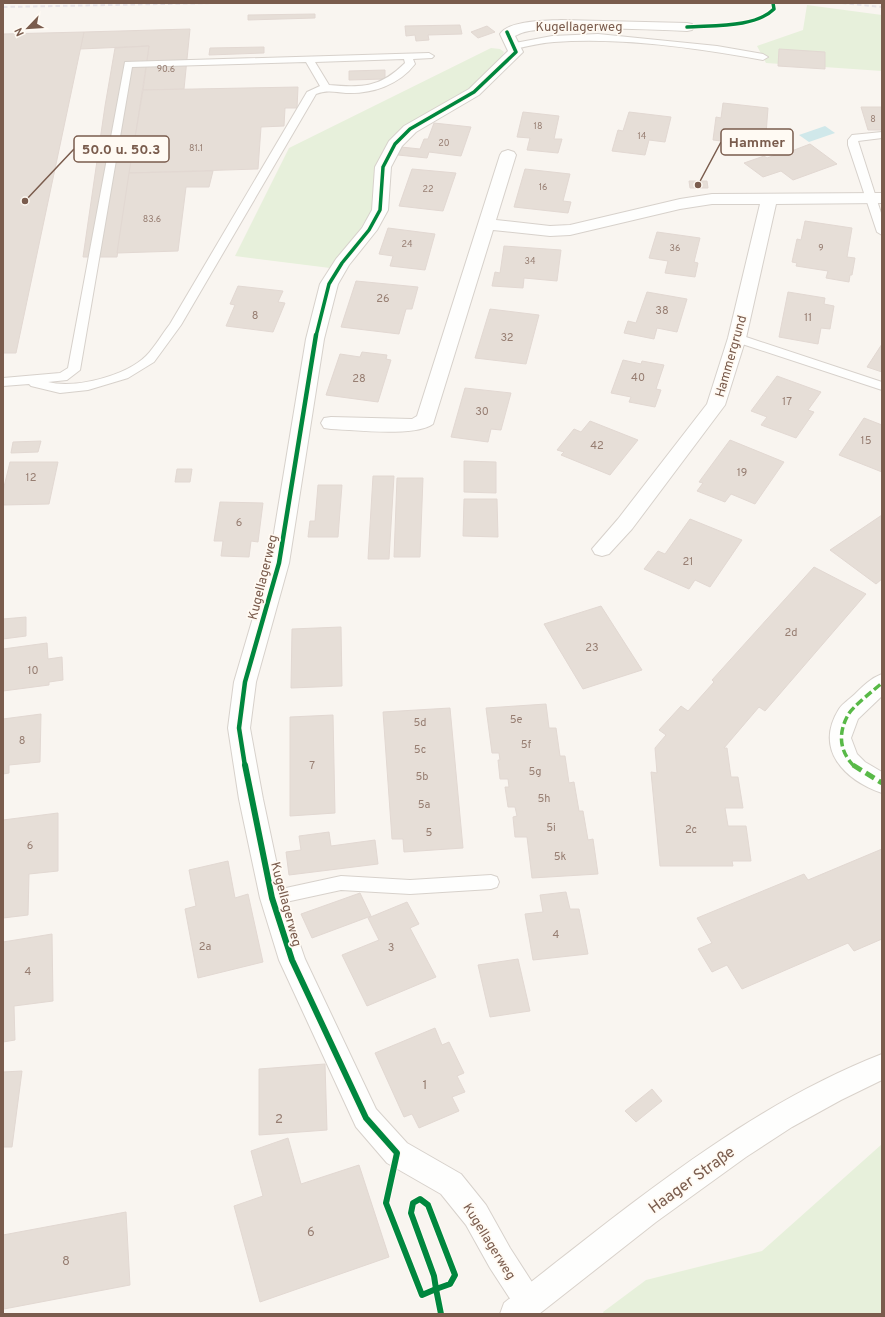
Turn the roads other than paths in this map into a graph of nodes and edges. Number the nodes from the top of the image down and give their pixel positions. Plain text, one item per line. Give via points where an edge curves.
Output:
1 (687, 27) dead end
2 (515, 46) junction
3 (430, 56) dead end
4 (408, 57) junction
5 (763, 57) dead end
6 (308, 59) junction
7 (325, 87) junction
8 (882, 135) edge
9 (508, 155) dead end
10 (876, 198) edge
11 (770, 199) junction
12 (487, 224) junction
13 (882, 232) edge
14 (737, 338) junction
15 (27, 381) junction
16 (3, 382) edge
17 (882, 386) edge
18 (331, 423) dead end
19 (602, 549) dead end
20 (882, 683) edge
21 (882, 783) edge
22 (491, 882) dead end
23 (272, 898) junction
24 (882, 1067) edge
25 (522, 1308) edge

1 - 2 street, Kugellagerweg via 557,24 530,26 507,32 508,38
2 - 5 lane via 552,40 598,38 716,49
2 - 23 street, Kugellagerweg via 516,52 474,92 410,129 395,144 383,168 380,210 369,230 342,263 329,284 315,339 279,563 245,682 239,728
3 - 4 lane
4 - 6 lane
4 - 7 lane via 410,64 398,77 373,88 346,90
6 - 7 lane
6 - 15 lane via 128,64 74,370 63,377
7 - 15 lane via 312,92 175,325 150,359 124,375 88,386 60,390
8 - 10 lane via 860,135 853,140
9 - 12 street
10 - 11 street
10 - 13 lane
11 - 12 street via 712,199 570,230 550,231
11 - 14 street, Hammergrund
12 - 18 street via 426,419 412,425
14 - 17 lane
14 - 19 street, Hammergrund via 716,405 625,524
15 - 16 lane
20 - 21 street via 848,714 840,738 849,761 857,769
22 - 23 lane via 410,887 341,883
23 - 25 street, Kugellagerweg via 292,960 366,1118 397,1153 451,1184 476,1215 500,1258
24 - 25 street, Haager Straße via 792,1111 718,1158

